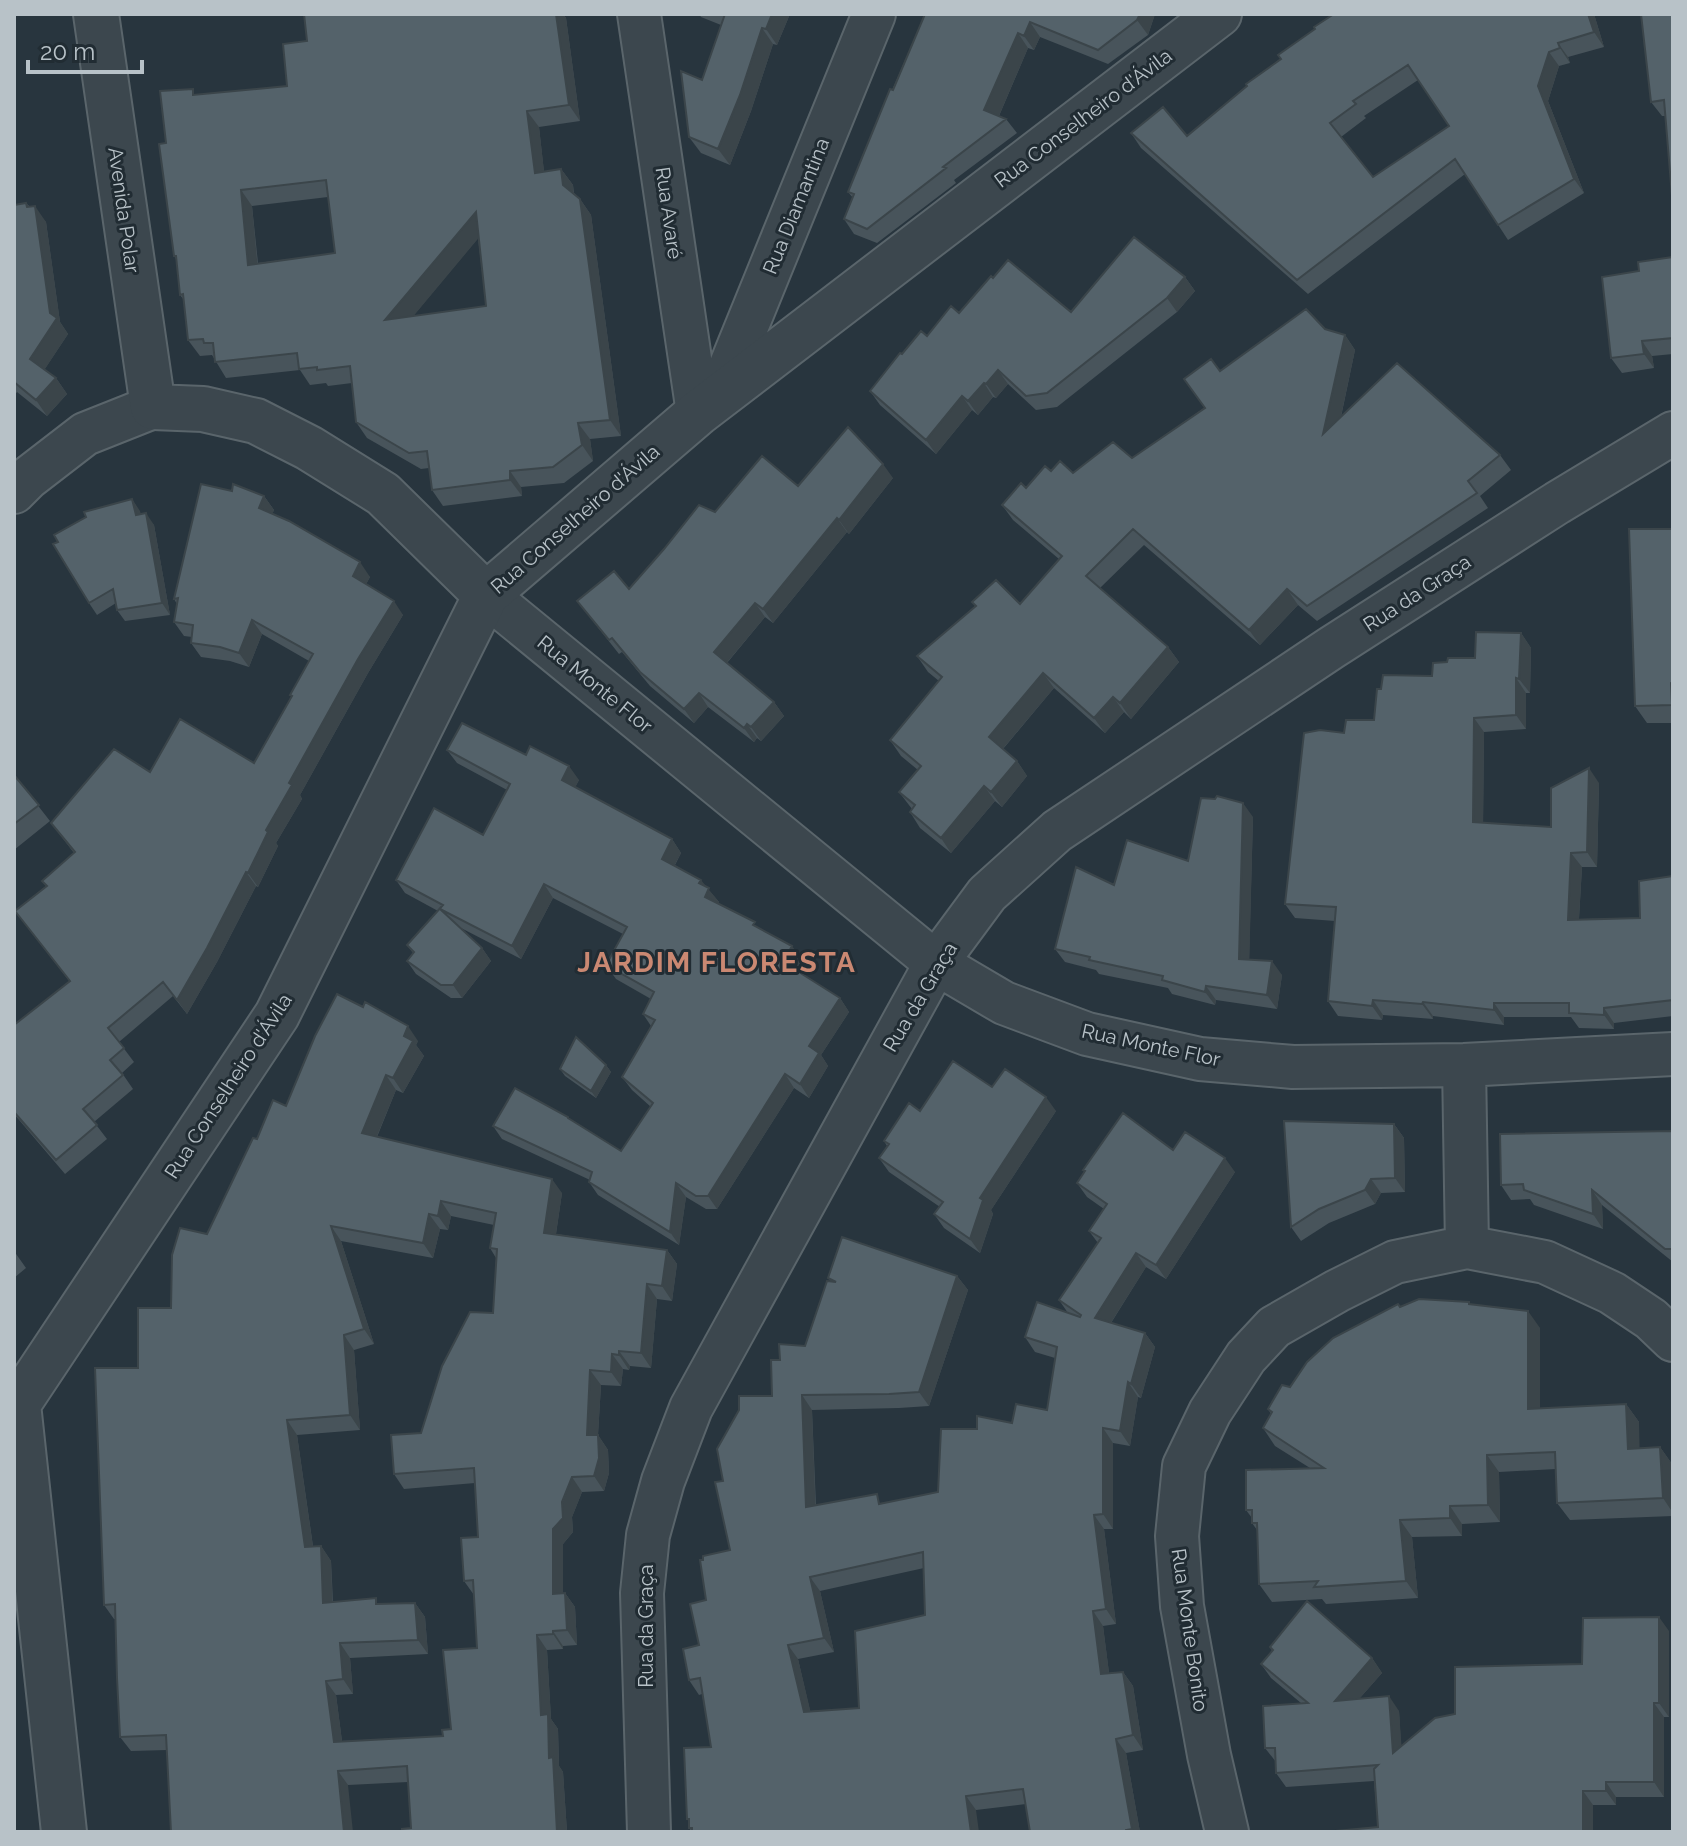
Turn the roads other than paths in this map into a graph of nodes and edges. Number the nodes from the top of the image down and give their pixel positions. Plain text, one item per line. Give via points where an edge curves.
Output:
1 (96, 14) edge
2 (639, 14) edge
3 (874, 14) edge
4 (1219, 14) edge
5 (708, 405) junction
6 (153, 407) junction
7 (1673, 433) edge
8 (14, 492) edge
9 (486, 595) junction
10 (936, 963) junction
11 (1673, 1054) edge
12 (1464, 1065) junction
13 (1467, 1247) junction
14 (1673, 1340) edge
15 (16, 1406) edge
16 (64, 1832) edge
17 (649, 1832) edge
18 (1227, 1832) edge

1 - 6 street, Avenida Polar
2 - 5 street, Rua Avaré
3 - 5 street, Rua Diamantina
4 - 5 street, Rua Conselheiro d'Ávila
5 - 9 street, Rua Conselheiro d'Ávila
6 - 8 street via 85,434
6 - 9 street via 203,409 256,421 309,448 383,494
7 - 10 street, Rua da Graça via 1331,648 1057,831 987,894
9 - 10 street, Rua Monte Flor
9 - 15 street, Rua Conselheiro d'Ávila via 277,1015
10 - 12 street, Rua Monte Flor via 1004,1003 1087,1034 1200,1059 1293,1067
10 - 17 street, Rua da Graça via 691,1408 663,1481 648,1535 642,1593
11 - 12 street, Rua Monte Flor
12 - 13 street
13 - 14 street via 1545,1262 1612,1293
13 - 18 street, Rua Monte Bonito via 1395,1262 1274,1327 1246,1357 1210,1412 1184,1466 1177,1536 1182,1606
15 - 16 street

